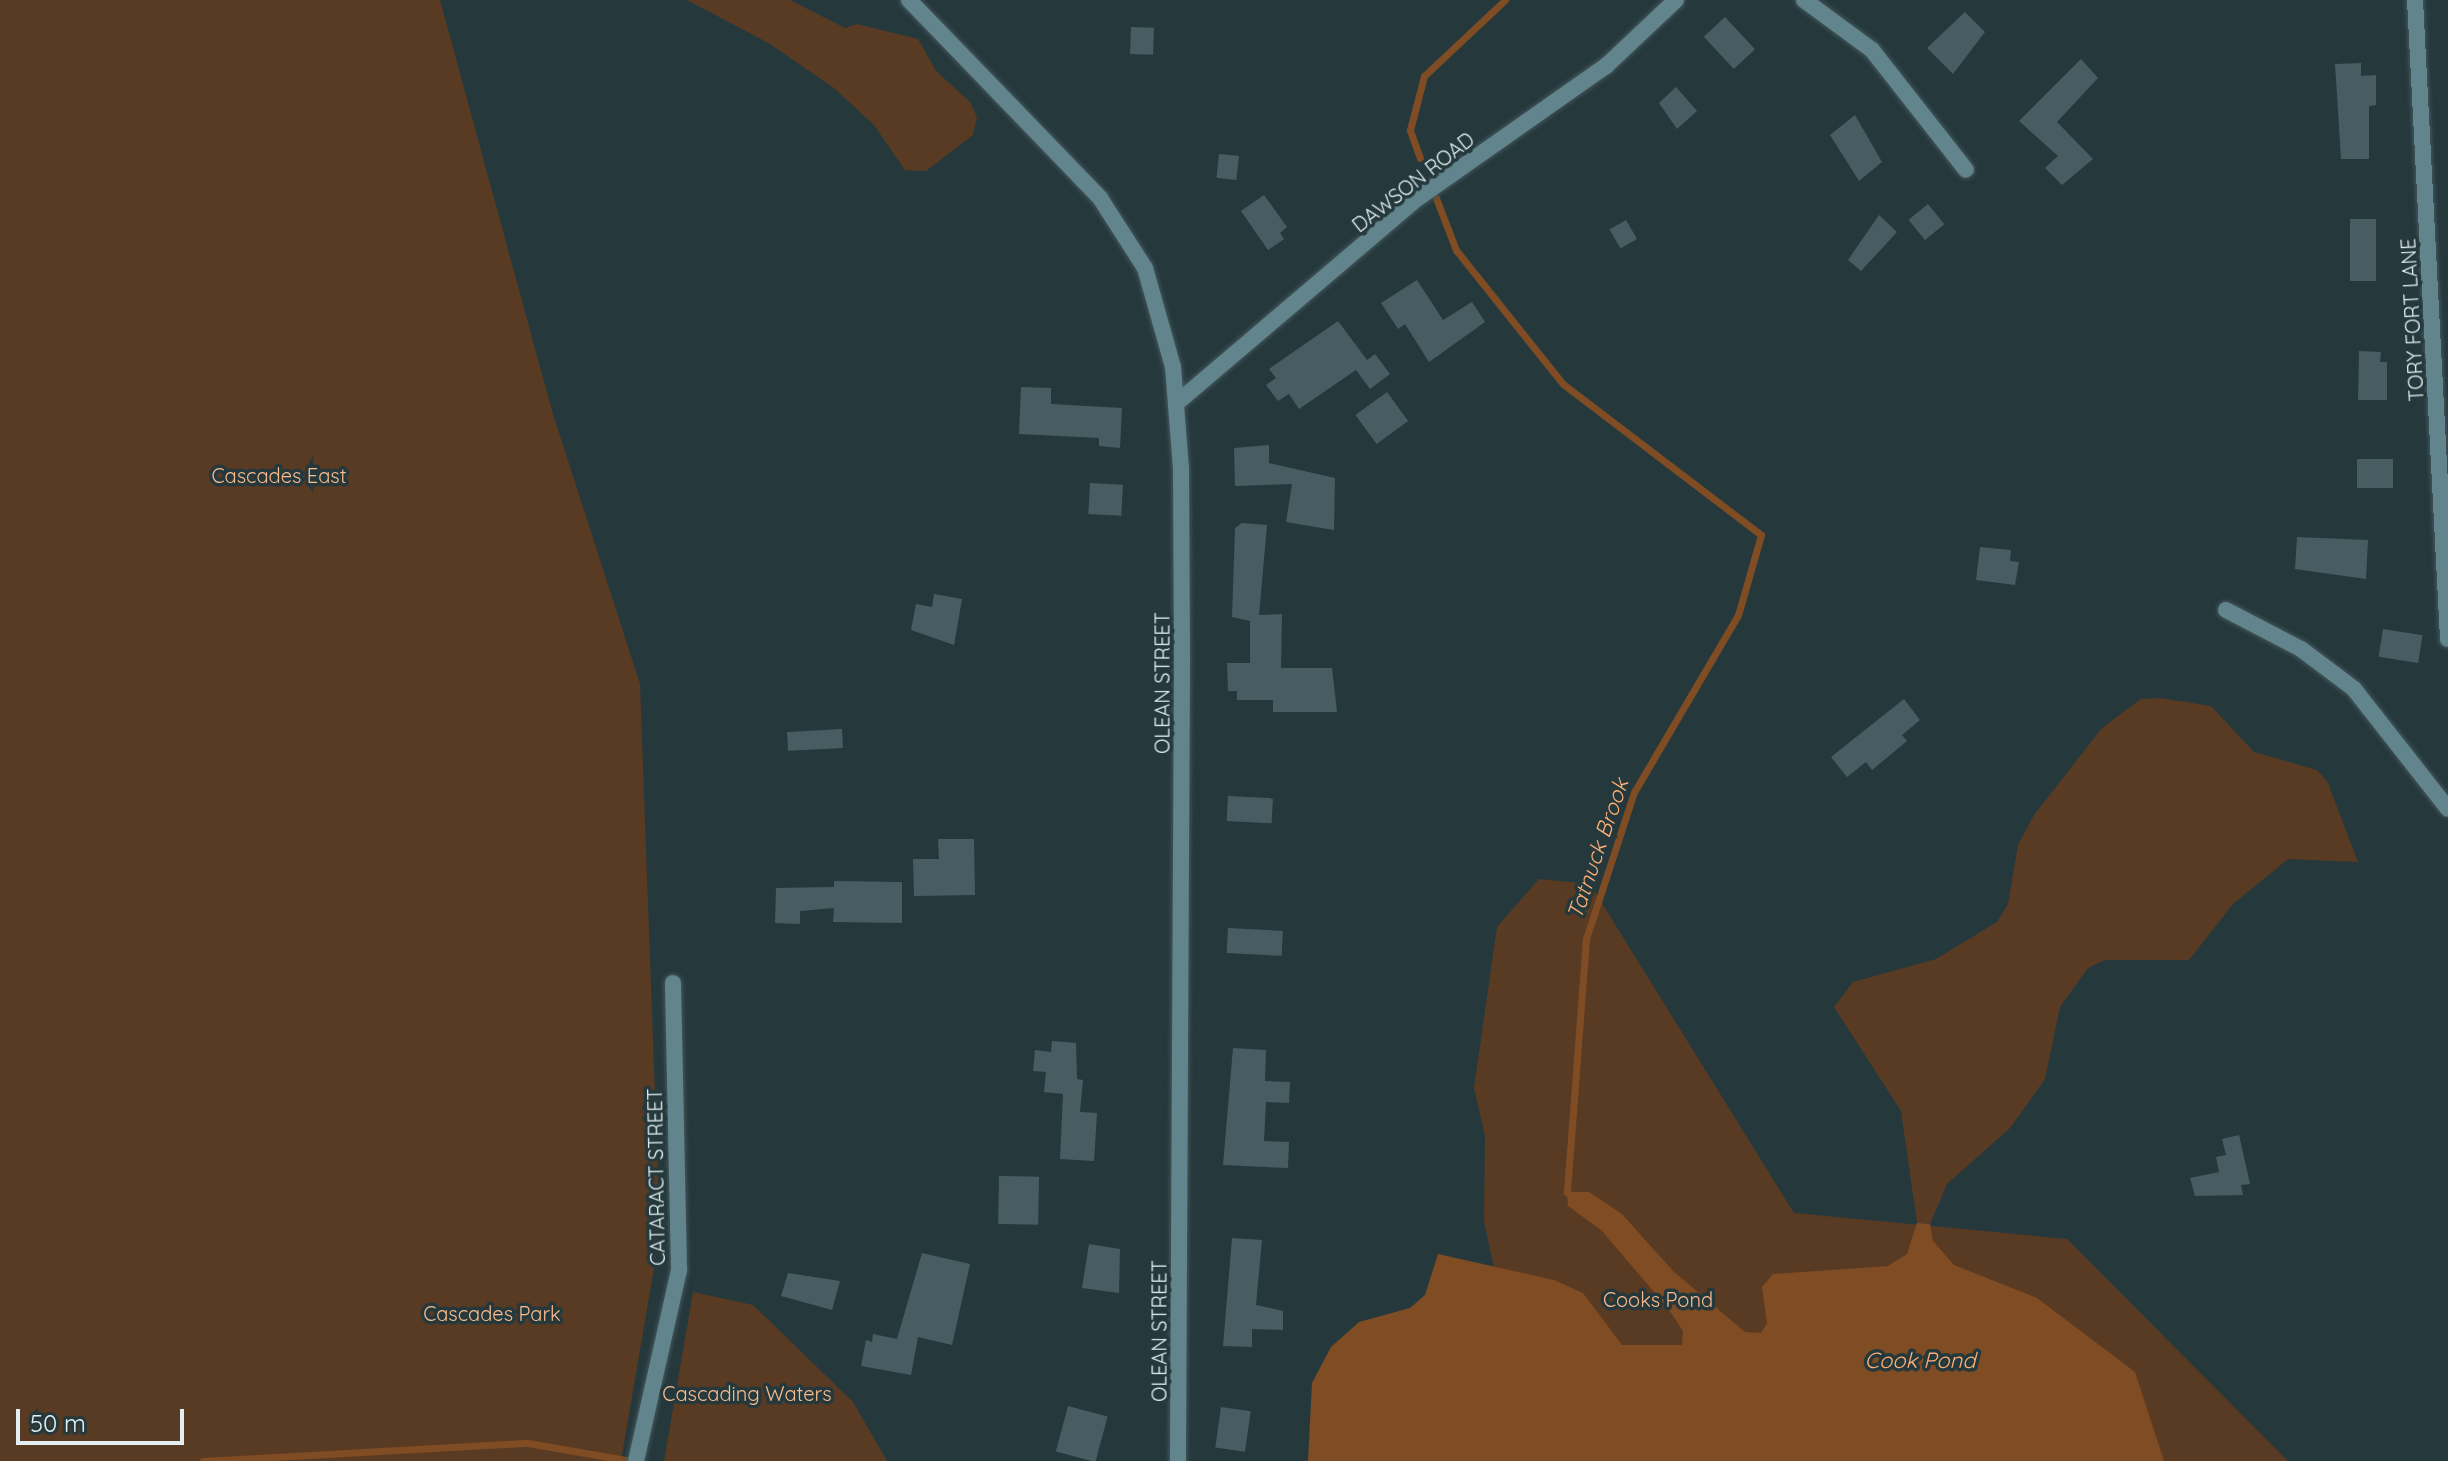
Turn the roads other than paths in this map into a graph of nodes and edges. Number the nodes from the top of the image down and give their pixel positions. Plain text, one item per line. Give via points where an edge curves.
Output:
1 (909, 0) edge
2 (1676, 0) edge
3 (1804, 0) edge
4 (2415, 0) edge
5 (1966, 170) dead end
6 (1178, 402) junction
7 (2444, 506) edge
8 (2226, 610) dead end
9 (2448, 639) edge
10 (2448, 809) edge
11 (673, 983) dead end
12 (636, 1461) edge
13 (1178, 1461) edge

1 - 6 street, OLEAN STREET via 1100,198 1129,241 1157,300
2 - 6 street, DAWSON ROAD via 1606,66 1418,198
3 - 5 street via 1872,50
4 - 7 street, TORY FORT LANE
6 - 13 street, OLEAN STREET via 1183,827
7 - 9 street, TORY FORT LANE
8 - 10 street via 2301,649 2354,689
11 - 12 street, CATARACT STREET via 679,1270

